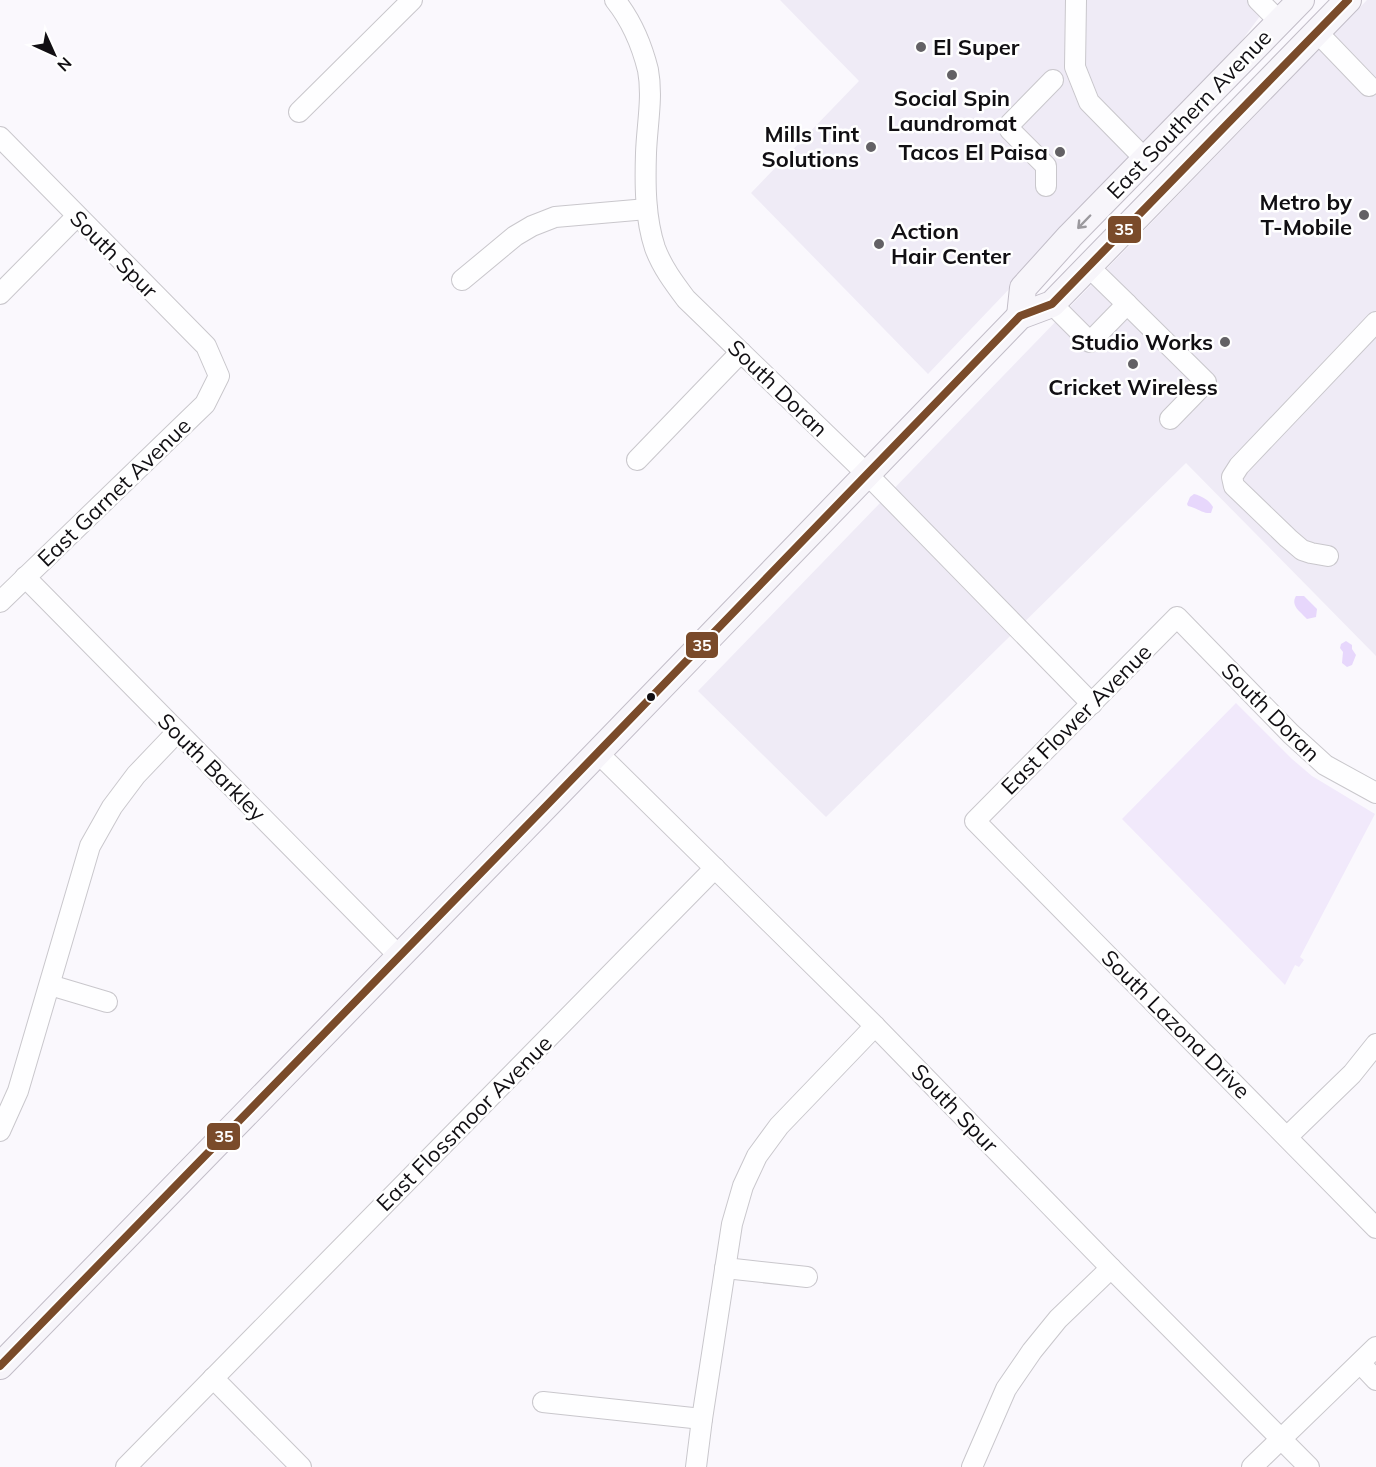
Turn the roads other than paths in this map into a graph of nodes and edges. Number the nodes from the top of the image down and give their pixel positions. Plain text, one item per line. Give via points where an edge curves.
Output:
1 (412, 0) edge
2 (615, 0) edge
3 (1076, 0) edge
4 (1257, 0) edge
5 (1301, 0) edge
6 (1348, 0) edge
7 (1280, 22) junction
8 (1317, 32) junction
9 (1053, 80) dead end
10 (1369, 86) dead end
11 (299, 112) dead end
12 (0, 137) edge
13 (1145, 159) junction
14 (1046, 186) dead end
15 (647, 209) junction
16 (77, 216) junction
17 (1088, 266) junction
18 (462, 280) dead end
19 (0, 294) edge
20 (1052, 304) junction
21 (1127, 304) junction
22 (1020, 316) junction
23 (1376, 322) edge
24 (741, 352) junction
25 (219, 376) joint
26 (1170, 419) dead end
27 (637, 460) dead end
28 (868, 475) junction
29 (1328, 556) dead end
30 (25, 577) junction
31 (0, 602) edge
32 (1177, 617) joint
33 (1092, 704) junction
34 (177, 732) junction
35 (598, 753) junction
36 (1376, 793) edge
37 (975, 821) joint
38 (715, 868) junction
39 (400, 957) junction
40 (50, 985) junction
41 (106, 1002) dead end
42 (875, 1026) junction
43 (1376, 1044) edge
44 (0, 1131) edge
45 (1287, 1137) junction
46 (1376, 1228) edge
47 (725, 1268) junction
48 (1111, 1268) junction
49 (807, 1277) dead end
50 (1376, 1347) edge
51 (1360, 1363) junction
52 (0, 1366) edge
53 (213, 1378) junction
54 (1376, 1380) edge
55 (543, 1402) dead end
56 (702, 1419) junction
57 (1282, 1439) junction
58 (126, 1467) edge
59 (301, 1467) edge
60 (696, 1467) edge
61 (972, 1467) edge
62 (1252, 1467) edge
63 (1309, 1467) edge

1 - 11 street
2 - 15 street, South Doran via 640,43 648,72
3 - 13 street via 1075,67 1089,102
4 - 7 street
5 - 7 main road, East Southern Avenue
6 - 8 main road, East Southern Avenue
7 - 13 main road, East Southern Avenue
8 - 10 street
8 - 17 main road, East Southern Avenue
9 - 14 street via 1010,124 1010,130 1046,166
12 - 16 street, South Spur
13 - 17 main road via 1149,163 1148,175 1097,243
13 -> 22 main road, East Southern Avenue via 1023,288
15 - 18 street via 555,217 515,236
15 - 24 street, South Doran via 656,248 668,274 686,299
16 - 19 street
16 - 25 street, South Spur via 206,346
17 - 20 main road, East Southern Avenue
17 - 21 street
20 - 21 street via 1090,342
20 - 22 main road, East Southern Avenue
21 - 26 street via 1206,382
22 - 28 main road, East Southern Avenue
23 - 29 street via 1232,477 1234,486 1302,550
24 - 27 street
24 - 28 street, South Doran
25 - 30 street, East Garnet Avenue via 205,404
28 - 33 street, South Doran
28 - 35 main road, East Southern Avenue
30 - 31 street, East Garnet Avenue
30 - 34 street, South Barkley
32 - 33 street, East Flower Avenue
32 - 36 street, South Doran via 1325,765
33 - 37 street, East Flower Avenue
34 - 39 street, South Barkley
34 - 40 street via 136,775 90,846
35 - 38 street, South Spur
35 - 39 main road, East Southern Avenue
37 - 45 street, South Lazona Drive
38 - 42 street, South Spur
38 - 53 street, East Flossmoor Avenue
39 - 52 main road, East Southern Avenue
40 - 41 street
40 - 44 street via 18,1091
42 - 47 street via 779,1126 757,1156 732,1224
42 - 48 street, South Spur
43 - 45 street via 1352,1074
45 - 46 street, South Lazona Drive
47 - 49 street
47 - 56 street
48 - 57 street, South Spur
48 - 61 street via 1058,1319 1032,1351 1006,1389
50 - 51 street
51 - 54 street
51 - 57 street
53 - 58 street, East Flossmoor Avenue
53 - 59 street
55 - 56 street
56 - 60 street
57 - 62 street
57 - 63 street, South Spur

